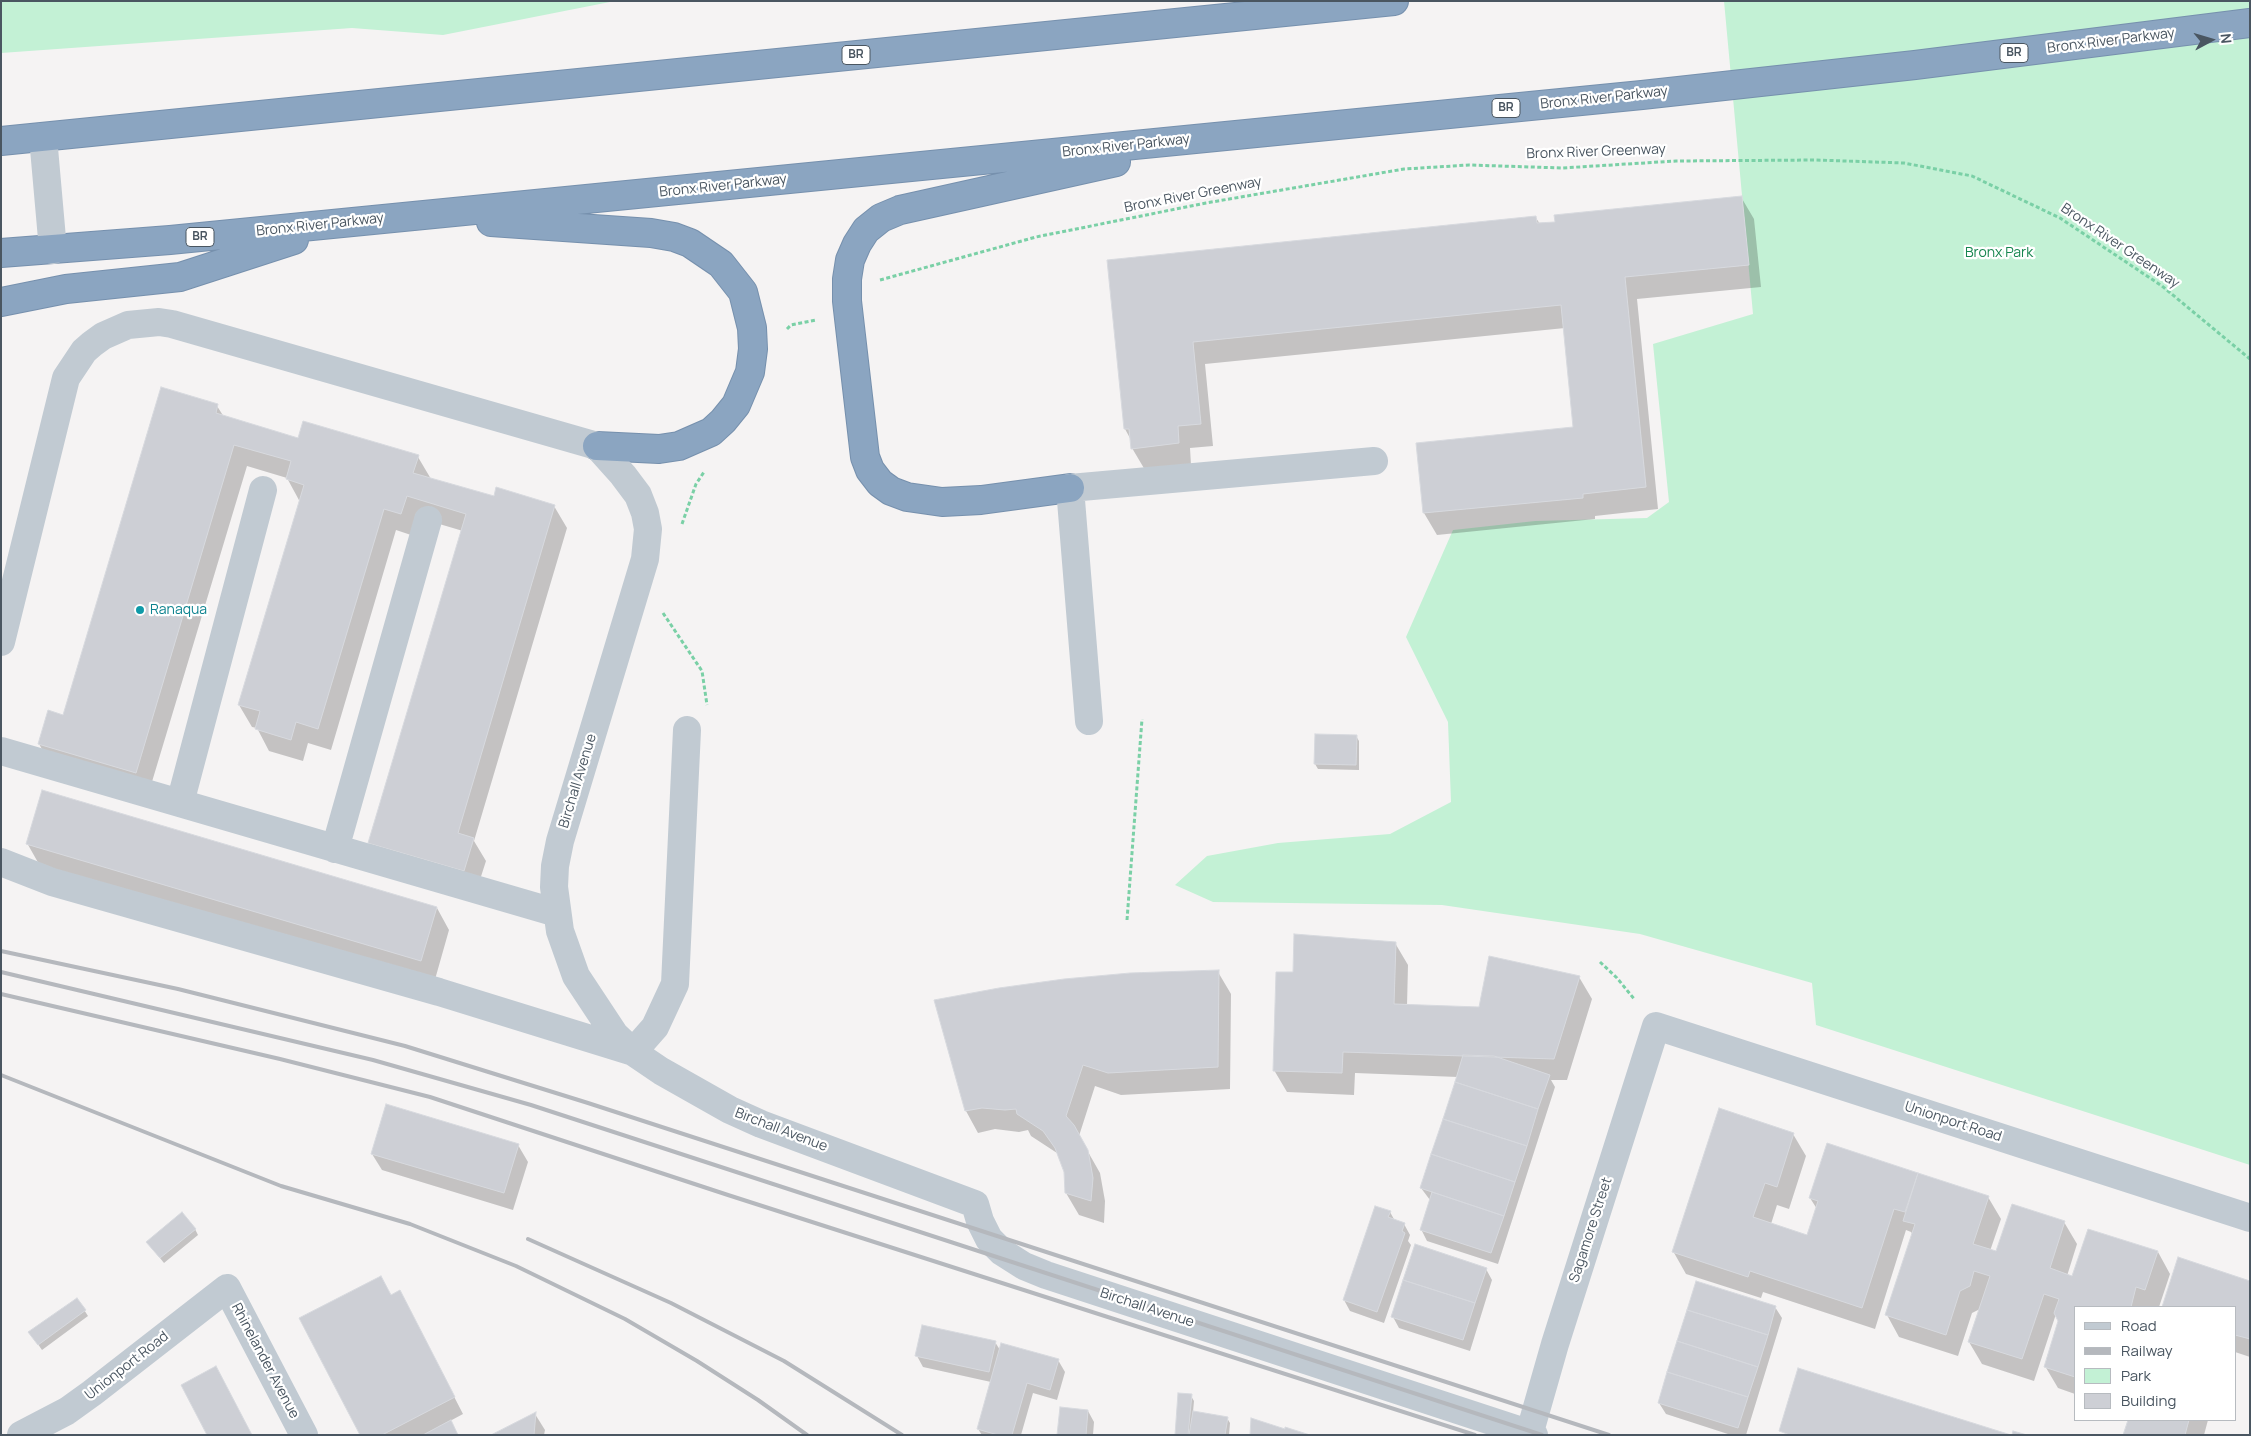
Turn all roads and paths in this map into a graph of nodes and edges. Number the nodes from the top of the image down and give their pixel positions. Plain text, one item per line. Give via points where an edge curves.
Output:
1 (1394, 1) edge
2 (2250, 23) edge
3 (1236, 136) junction
4 (43, 137) junction
5 (1, 141) edge
6 (414, 216) junction
7 (347, 223) junction
8 (52, 250) junction
9 (1, 253) edge
10 (877, 281) dead end
11 (1, 302) edge
12 (2250, 359) edge
13 (597, 446) junction
14 (1374, 461) dead end
15 (1070, 488) junction
16 (263, 490) dead end
17 (428, 520) dead end
18 (662, 611) dead end
19 (1, 642) edge
20 (708, 710) dead end
21 (1142, 719) dead end
22 (1089, 720) dead end
23 (688, 730) dead end
24 (1, 751) edge
25 (180, 803) junction
26 (334, 849) junction
27 (1, 862) edge
28 (557, 913) junction
29 (1127, 920) dead end
30 (1600, 962) dead end
31 (1656, 1026) junction
32 (633, 1052) junction
33 (2250, 1218) edge
34 (227, 1288) joint
35 (1531, 1434) edge
36 (21, 1435) edge
37 (304, 1435) edge

1 - 4 highway, BR
2 - 3 highway, Bronx River Parkway / BR via 1915,66
3 - 6 highway, Bronx River Parkway / BR
3 - 15 highway via 900,210 881,218 866,230 857,244 850,260 847,301 865,457 874,477 891,491 907,497 942,502
4 - 5 highway, BR
4 - 8 street
6 - 7 highway, Bronx River Parkway / BR
6 - 13 highway via 651,233 690,243 731,274 743,292 749,311 753,349 750,372 736,405 711,432 679,446 652,449
7 - 8 highway, Bronx River Parkway / BR
7 - 11 highway via 180,277 66,290
8 - 9 highway, Bronx River Parkway / BR
10 - 12 path, Bronx River Greenway via 1036,238 1206,203 1404,169 1469,165 1562,168 1676,161 1904,163 1972,176 2060,218 2162,286
13 - 19 street via 172,324 128,325 92,344 66,378
13 - 28 street, Birchall Avenue via 638,495 646,513 648,529 645,559 560,841 555,866
14 - 15 street
15 - 22 street
16 - 25 street
17 - 26 street
18 - 20 path via 702,671
21 - 29 path
23 - 32 street via 674,984 655,1027
24 - 25 street
25 - 26 street
26 - 28 street
27 - 32 street via 52,882 430,989
28 - 32 street, Birchall Avenue via 576,976 615,1035
30 - 31 path
31 - 33 street, Unionport Road
31 - 35 street, Sagamore Street via 1555,1344
32 - 35 street, Birchall Avenue via 697,1094 738,1114 975,1204 989,1239 1002,1252 1046,1276
34 - 36 street, Unionport Road via 92,1393
34 - 37 street, Rhinelander Avenue

